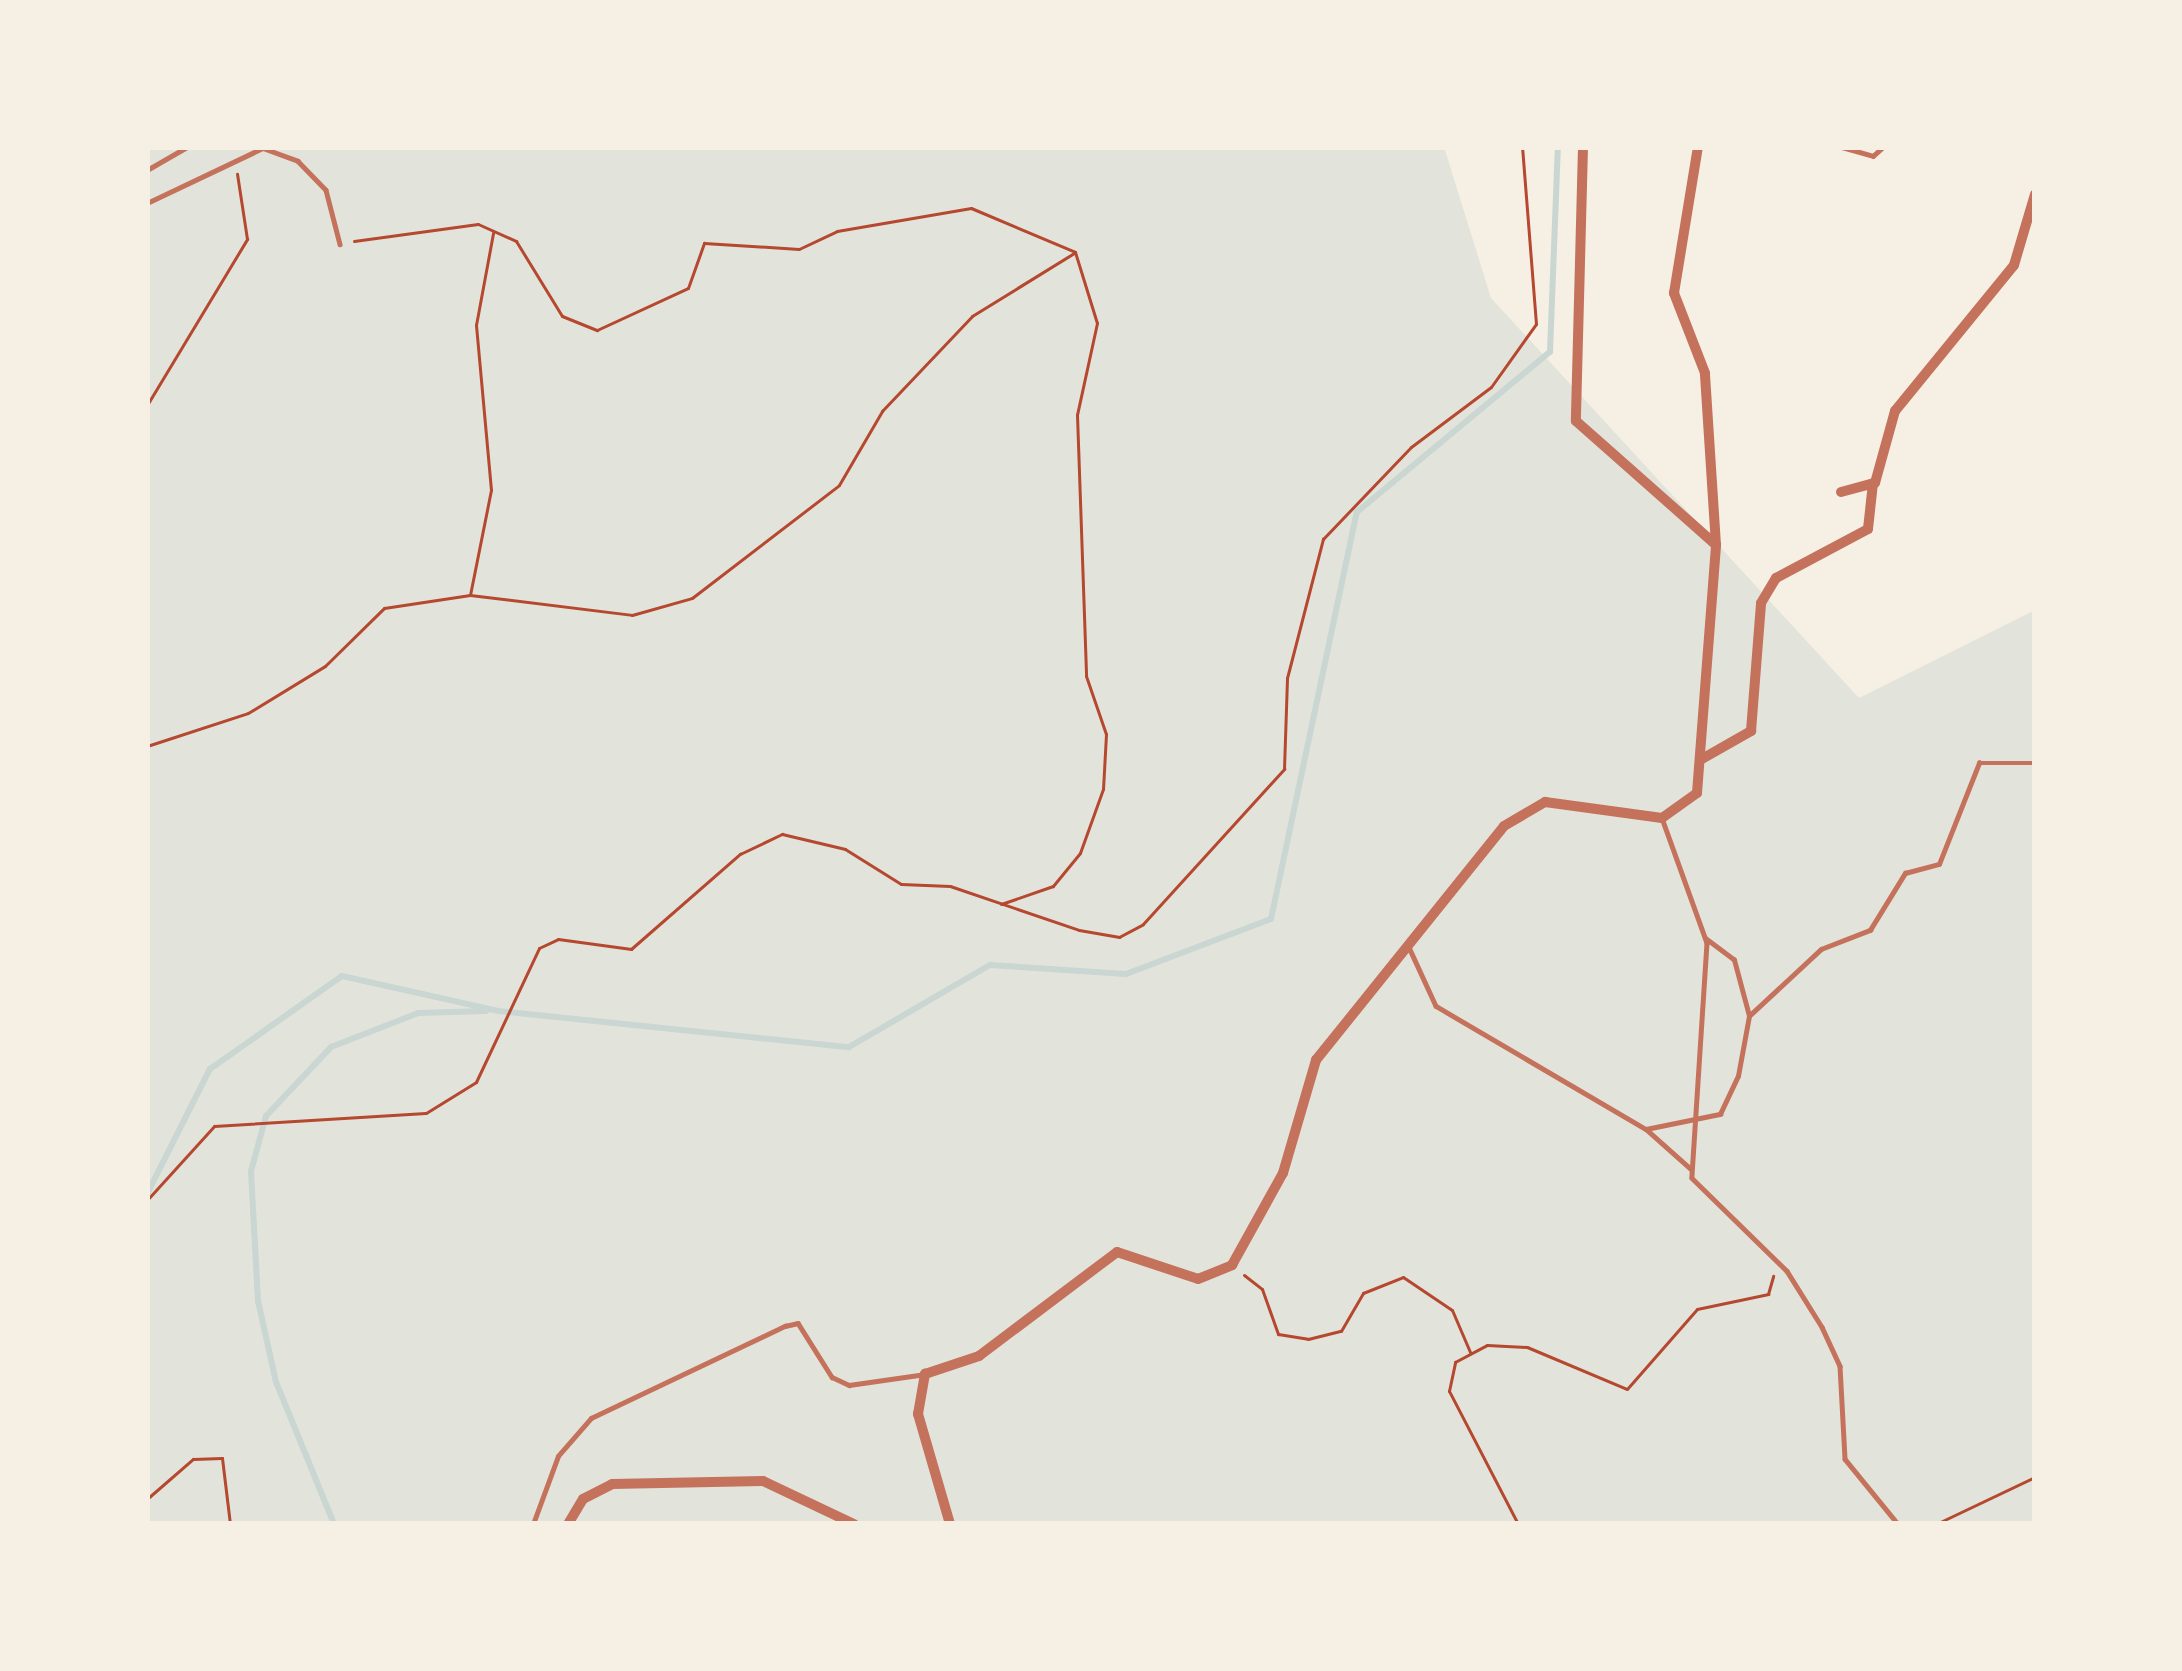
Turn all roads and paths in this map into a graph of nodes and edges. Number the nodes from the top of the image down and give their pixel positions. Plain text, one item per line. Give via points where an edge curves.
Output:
1 (187, 147) edge
2 (1522, 147) edge
3 (1583, 147) edge
4 (1698, 147) edge
5 (1842, 147) edge
6 (1883, 147) edge
7 (234, 161) junction
8 (147, 170) edge
9 (2035, 194) edge
10 (147, 203) edge
11 (493, 231) junction
12 (340, 244) joint
13 (1075, 251) junction
14 (147, 405) edge
15 (1873, 483) junction
16 (1841, 492) dead end
17 (1716, 545) junction
18 (470, 595) junction
19 (147, 746) edge
20 (1700, 760) junction
21 (2035, 763) edge
22 (1662, 818) junction
23 (998, 905) junction
24 (1705, 938) junction
25 (1408, 945) junction
26 (1749, 1016) junction
27 (1695, 1125) junction
28 (1646, 1129) junction
29 (1694, 1171) junction
30 (147, 1200) edge
31 (1777, 1261) junction
32 (1232, 1265) junction
33 (1471, 1354) junction
34 (925, 1374) junction
35 (2035, 1477) edge
36 (148, 1498) edge
37 (230, 1524) edge
38 (533, 1524) edge
39 (568, 1524) edge
40 (854, 1524) edge
41 (950, 1524) edge
42 (1518, 1524) edge
43 (1898, 1524) edge
44 (1936, 1524) edge

1 - 8 lane
2 - 23 path via 1536,324 1491,387 1411,447 1323,539 1287,678 1284,769 1143,924 1119,937
3 - 17 street via 1576,421
4 - 17 street via 1674,293 1705,373
5 - 6 lane via 1873,156
7 - 10 lane
7 - 12 lane via 263,148 298,161 326,190
7 - 14 path via 247,239
9 - 15 street via 2014,265 1895,411
11 - 12 path via 423,227
11 - 13 path via 516,241 562,316 597,330 688,288 704,244 799,249 837,231 971,208
11 - 18 path via 476,325 490,490
13 - 18 path via 972,316 882,411 839,484 692,598 632,616
13 - 23 path via 1097,323 1077,415 1086,676 1106,734 1103,789 1080,854 1053,886
15 - 16 street
15 - 20 street via 1868,529 1776,578 1761,603 1751,731
17 - 20 street
18 - 19 path via 384,608 325,666 248,713
20 - 22 street via 1697,793
21 - 26 lane via 1979,763 1940,864 1905,873 1870,930 1821,949
22 - 24 lane
22 - 25 street via 1545,802 1504,826
23 - 30 path via 950,886 902,884 845,849 782,834 740,854 631,949 558,939 539,948 476,1082 426,1113 214,1126
24 - 26 lane via 1734,960
24 - 27 lane
25 - 28 lane via 1436,1006 1483,1041 1523,1048 1570,1078 1597,1110
25 - 32 street via 1316,1060 1282,1172
26 - 27 lane via 1720,1114
27 - 28 lane
27 - 29 lane
28 - 29 lane
29 - 31 lane via 1699,1195
31 - 33 path via 1768,1294 1697,1309 1627,1389 1561,1355
31 - 43 lane via 1840,1366 1845,1459
32 - 33 path via 1262,1289 1278,1334 1341,1331 1364,1293 1403,1277 1451,1310
32 - 34 street via 1198,1279 1118,1252 979,1356
33 - 42 path via 1455,1362 1449,1391
34 - 38 lane via 849,1384 832,1377 798,1323 785,1326 591,1418 557,1456
34 - 41 street via 918,1414
35 - 44 path
36 - 37 path via 193,1459 222,1459
39 - 40 street via 583,1499 613,1484 763,1481

